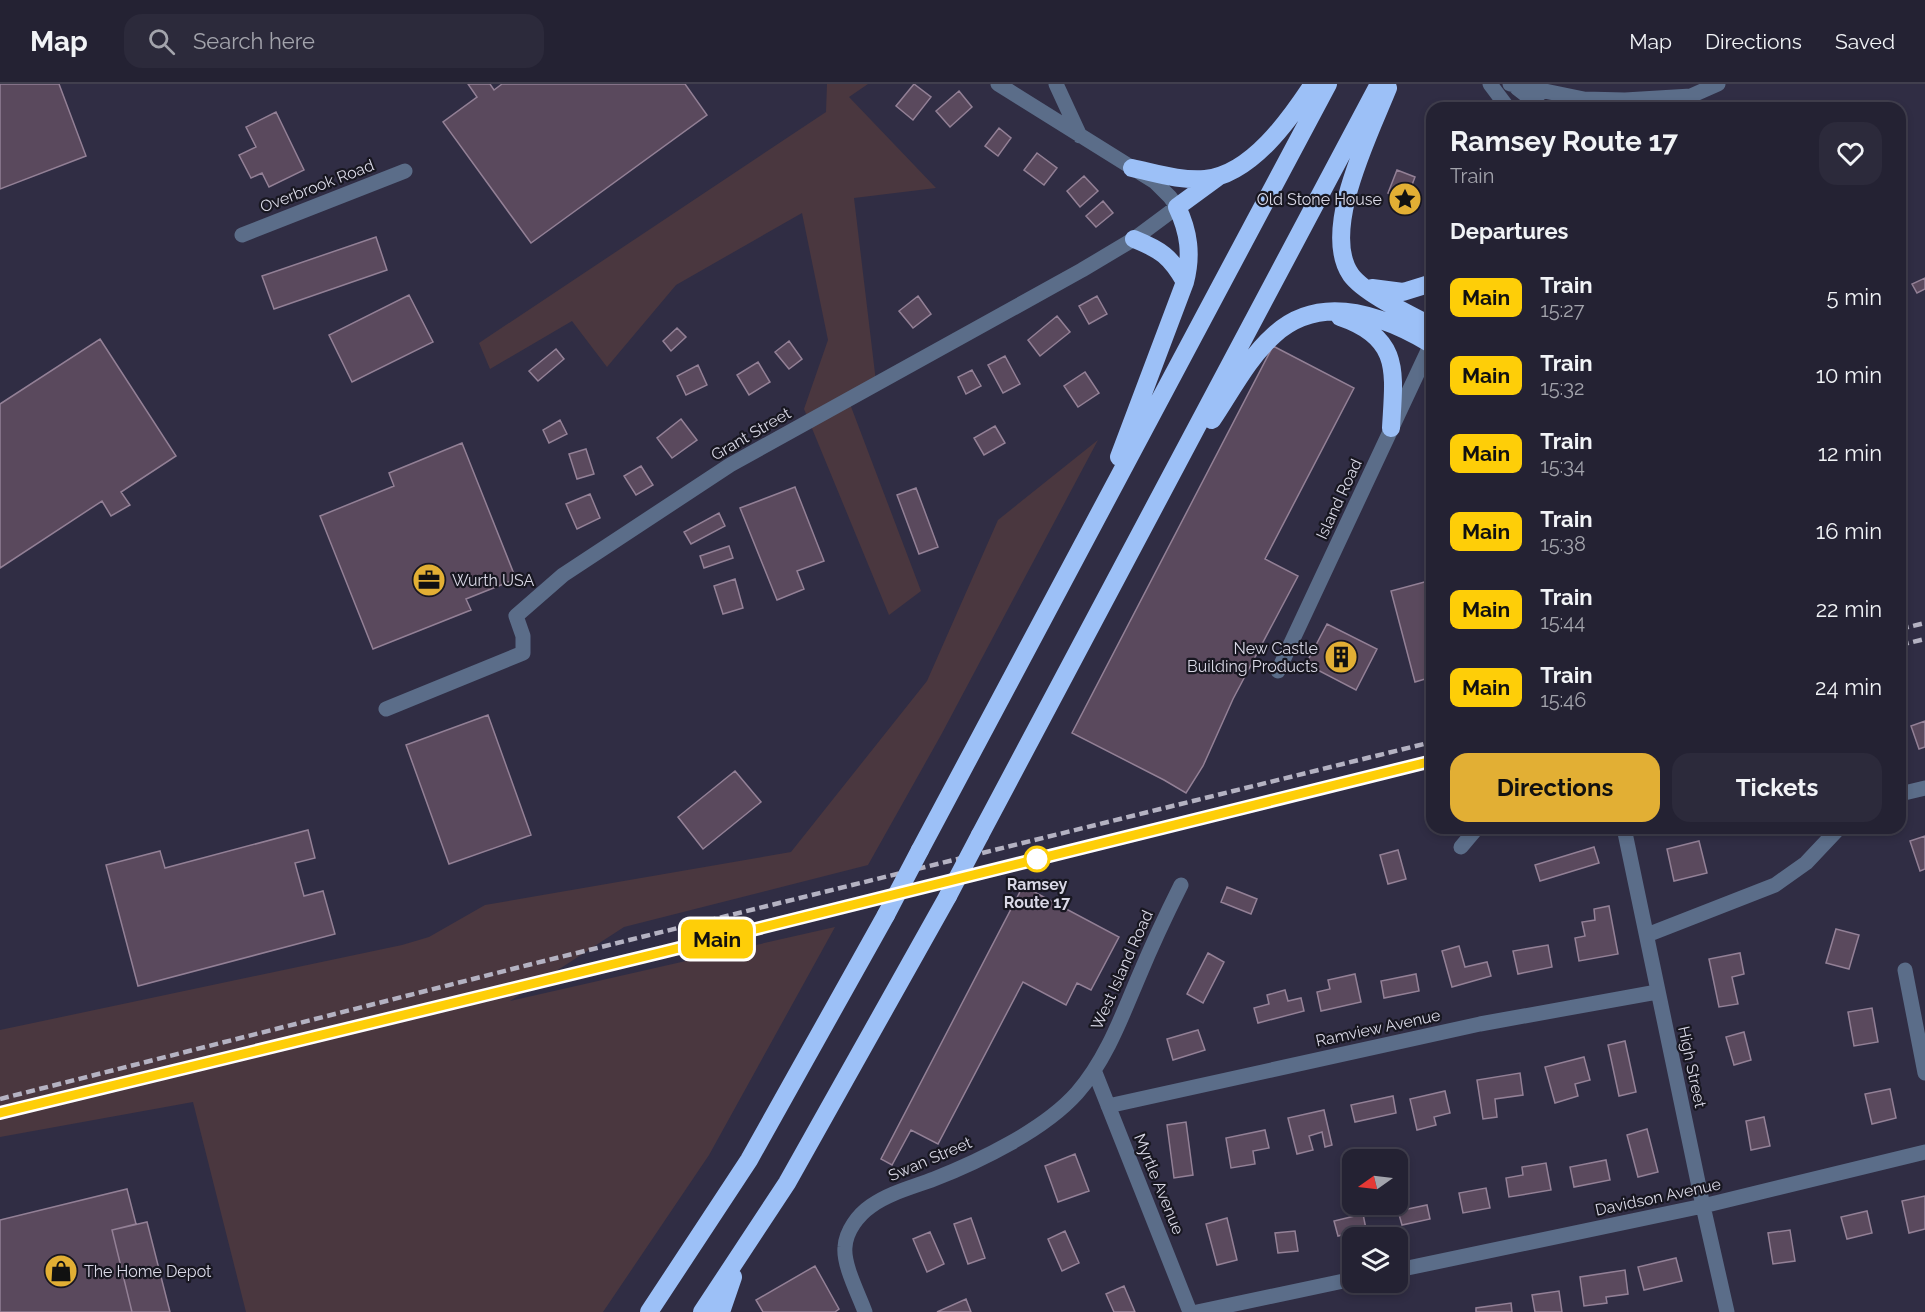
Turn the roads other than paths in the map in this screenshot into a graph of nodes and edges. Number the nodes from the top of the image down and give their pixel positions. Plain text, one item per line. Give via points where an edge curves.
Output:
1 (998, 84) edge
2 (1056, 84) edge
3 (1314, 84) edge
4 (1328, 84) edge
5 (1379, 84) edge
6 (1390, 84) edge
7 (1490, 84) edge
8 (1510, 84) edge
9 (1718, 84) edge
10 (1691, 96) junction
11 (1504, 102) edge
12 (1535, 102) edge
13 (1678, 102) edge
14 (1080, 136) junction
15 (1132, 168) junction
16 (405, 171) dead end
17 (1218, 177) junction
18 (1177, 207) junction
19 (242, 235) dead end
20 (1134, 239) junction
21 (1185, 282) junction
22 (1426, 285) edge
23 (1364, 286) junction
24 (1327, 312) junction
25 (1426, 333) edge
26 (1426, 336) edge
27 (1426, 351) edge
28 (1391, 428) junction
29 (1152, 512) junction
30 (1084, 545) junction
31 (1278, 671) dead end
32 (386, 709) dead end
33 (1925, 788) edge
34 (1906, 793) edge
35 (1470, 834) edge
36 (1625, 834) edge
37 (1833, 834) edge
38 (1461, 847) dead end
39 (1180, 885) dead end
40 (1647, 935) junction
41 (1905, 970) dead end
42 (1657, 992) junction
43 (1094, 1070) junction
44 (1925, 1072) edge
45 (1108, 1106) junction
46 (1925, 1152) edge
47 (1703, 1206) junction
48 (741, 1253) junction
49 (1408, 1268) edge
50 (1342, 1281) edge
51 (648, 1312) edge
52 (702, 1312) edge
53 (721, 1312) edge
54 (866, 1312) edge
55 (1190, 1312) edge
56 (1197, 1312) edge
57 (1727, 1312) edge

1 - 14 street
2 - 14 street
3 - 17 highway via 1263,148
4 - 30 highway
5 - 29 highway
6 - 23 highway via 1351,182 1340,239 1343,259 1352,276
7 - 11 street
8 - 10 street via 1590,99
8 - 12 street
9 - 10 street
10 - 13 street
14 - 15 street
15 - 17 highway via 1179,178
15 - 18 street via 1155,182
16 - 19 street, Overbrook Road
17 - 18 highway
18 - 20 street, Grant Street
18 - 21 highway via 1188,238 1190,260
20 - 21 highway via 1171,260
20 - 32 street, Grant Street via 730,465 563,575 516,616 523,636 523,653
21 - 30 highway
22 - 23 highway via 1403,292
23 - 25 highway
24 - 26 highway via 1375,317
24 - 28 highway via 1367,329 1387,351 1393,374
24 - 29 highway via 1292,321 1266,342
27 - 28 street, Island Road
28 - 31 street, Island Road
29 - 48 highway, bridge via 828,1113
30 - 51 highway, bridge via 886,915 749,1160
33 - 34 street
35 - 38 street
36 - 40 street, High Street
37 - 40 street via 1806,863 1775,885
39 - 43 street, West Island Road
40 - 42 street, High Street
41 - 44 street
42 - 45 street, Ramview Avenue via 1480,1024
42 - 47 street, High Street
43 - 45 street, Myrtle Avenue
43 - 54 street, Swan Street via 1059,1111 1035,1129 973,1162 884,1198 858,1217 844,1248
45 - 55 street, Myrtle Avenue
46 - 47 street, Davidson Avenue
47 - 49 street, Davidson Avenue
47 - 57 street, High Street
48 - 52 highway
48 - 53 highway
50 - 56 street

